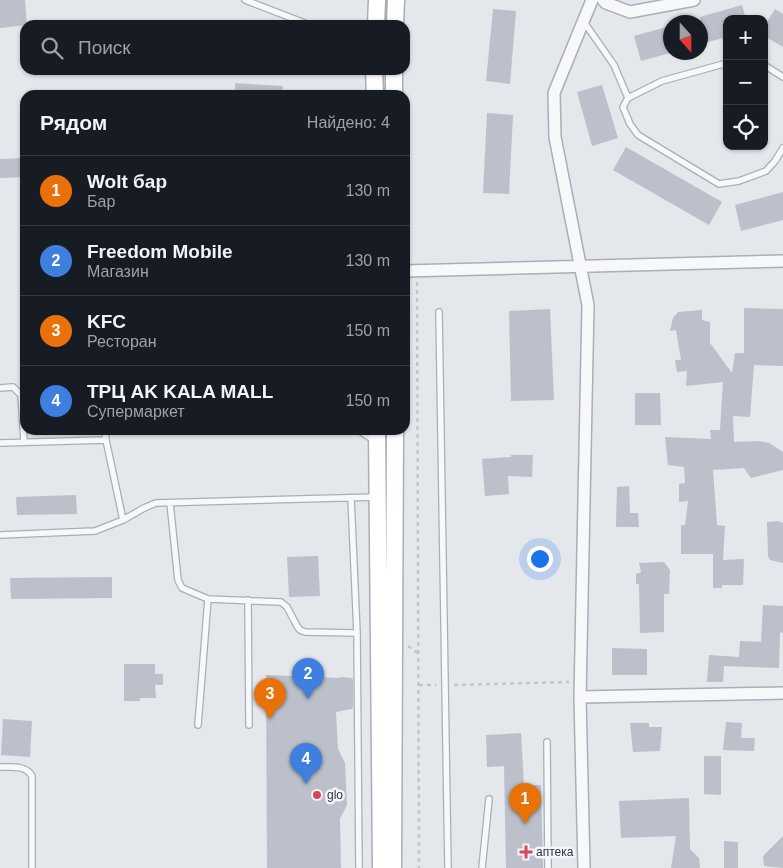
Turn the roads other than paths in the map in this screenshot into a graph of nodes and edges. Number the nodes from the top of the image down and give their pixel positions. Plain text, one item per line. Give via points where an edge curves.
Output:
1 (245, 0) edge
2 (378, 0) edge
3 (396, 0) edge
4 (592, 0) edge
5 (603, 0) edge
6 (694, 0) edge
7 (297, 20) edge
8 (376, 20) edge
9 (395, 20) edge
10 (584, 22) junction
11 (723, 64) edge
12 (768, 68) edge
13 (374, 75) edge
14 (394, 75) edge
15 (783, 77) edge
16 (374, 90) edge
17 (394, 90) edge
18 (628, 98) junction
19 (783, 148) edge
20 (783, 261) edge
21 (581, 266) junction
22 (411, 271) edge
23 (439, 312) dead end
24 (0, 388) edge
25 (20, 394) edge
26 (24, 435) edge
27 (106, 435) edge
28 (395, 435) edge
29 (376, 436) edge
30 (106, 440) junction
31 (24, 442) junction
32 (0, 443) edge
33 (377, 497) junction
34 (351, 498) junction
35 (170, 503) junction
36 (123, 520) junction
37 (0, 536) edge
38 (208, 599) junction
39 (248, 600) junction
40 (357, 633) junction
41 (783, 693) edge
42 (580, 697) junction
43 (198, 725) dead end
44 (249, 725) dead end
45 (547, 742) dead end
46 (0, 766) edge
47 (489, 799) dead end
48 (32, 868) edge
49 (359, 868) edge
50 (381, 868) edge
51 (393, 868) edge
52 (448, 868) edge
53 (482, 868) edge
54 (548, 868) edge
55 (584, 868) edge

1 - 7 lane
2 - 8 main road
3 - 9 main road
4 - 10 street
5 - 6 street via 630,12
10 - 18 lane via 614,66
10 - 21 street via 554,94 555,137
11 - 18 lane via 662,81
12 - 15 lane
13 - 16 main road
14 - 17 main road
18 - 19 lane via 623,107 638,135 719,184 766,171
20 - 21 street
21 - 22 street
21 - 42 street via 588,305
23 - 52 lane
24 - 25 lane via 13,388
26 - 31 lane
27 - 30 lane
28 - 51 main road
29 - 33 main road
30 - 31 lane
30 - 36 lane
31 - 32 lane
33 - 34 lane
33 - 50 main road
34 - 35 lane
34 - 40 lane
35 - 36 lane via 156,503
35 - 38 lane via 180,585
36 - 37 lane via 96,530
38 - 39 lane
38 - 43 lane
39 - 40 lane via 285,604 297,626 306,632
39 - 44 lane
40 - 49 lane
41 - 42 street
42 - 55 street
45 - 54 lane
46 - 48 lane via 24,768 32,776
47 - 53 lane

